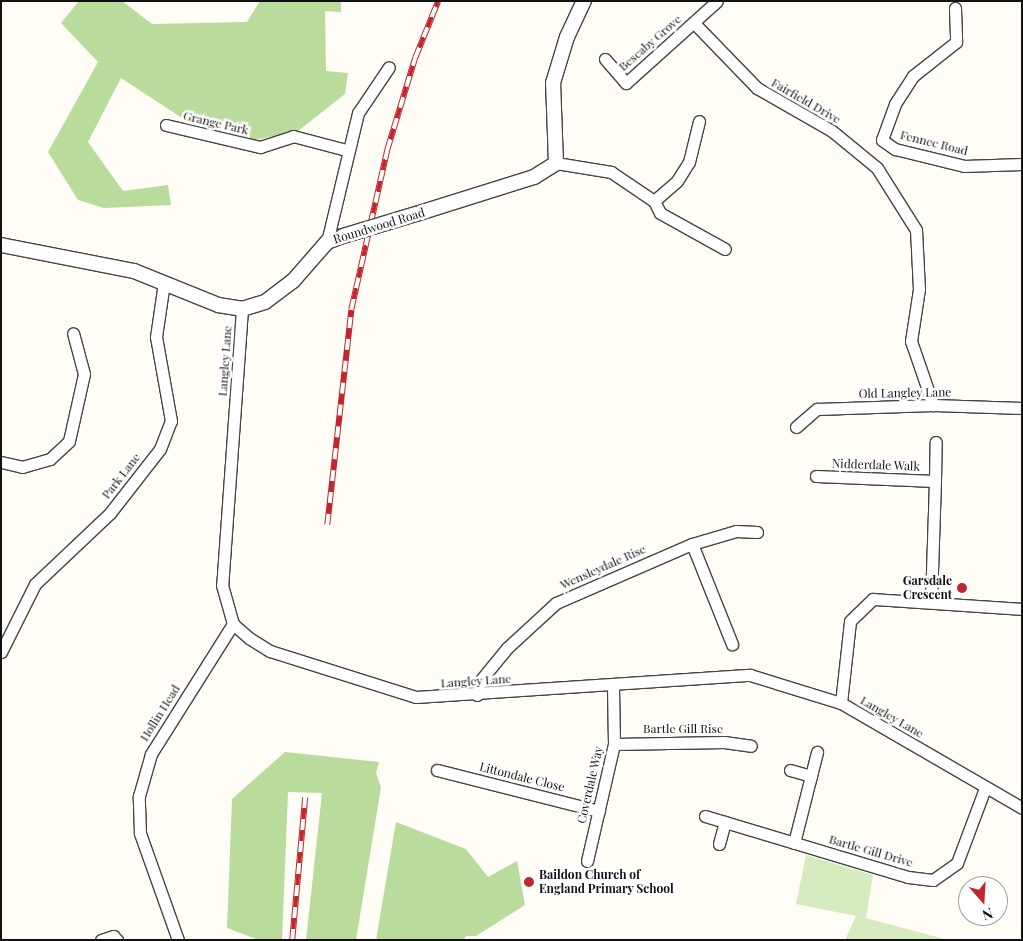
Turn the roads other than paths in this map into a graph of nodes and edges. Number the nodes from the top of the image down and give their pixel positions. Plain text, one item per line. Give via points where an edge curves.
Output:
1 (584, 1) edge
2 (717, 1) edge
3 (955, 8) dead end
4 (694, 23) junction
5 (605, 59) dead end
6 (388, 67) dead end
7 (699, 121) dead end
8 (166, 125) dead end
9 (346, 150) junction
10 (556, 163) junction
11 (1022, 164) edge
12 (654, 202) junction
13 (327, 242) junction
14 (1, 245) edge
15 (725, 249) dead end
16 (164, 282) junction
17 (242, 309) junction
18 (73, 334) dead end
19 (933, 405) junction
20 (1022, 408) edge
21 (796, 427) dead end
22 (936, 442) dead end
23 (1, 462) edge
24 (816, 476) dead end
25 (935, 481) junction
26 (757, 532) dead end
27 (692, 544) junction
28 (931, 600) junction
29 (1022, 609) edge
30 (233, 624) junction
31 (732, 644) dead end
32 (1, 652) edge
33 (613, 684) junction
34 (477, 695) junction
35 (841, 703) junction
36 (614, 744) junction
37 (751, 746) dead end
38 (818, 752) dead end
39 (437, 770) dead end
40 (790, 770) dead end
41 (811, 776) junction
42 (985, 788) junction
43 (1022, 808) edge
44 (599, 810) junction
45 (705, 816) dead end
46 (725, 822) junction
47 (719, 844) dead end
48 (794, 844) junction
49 (587, 860) dead end
50 (101, 940) edge
51 (117, 940) edge
52 (178, 940) edge

1 - 10 street via 567,37 553,83
2 - 4 street
3 - 11 street, Fennec Road via 956,42 913,76 895,104 882,140 895,149 964,166
4 - 5 street, Bescaby Grove via 626,83
4 - 19 street, Fairfield Drive via 756,88 832,131 877,168 892,191 916,230 919,289 911,341
6 - 9 street via 358,114
7 - 12 street via 689,162 677,181
8 - 9 street, Grange Park via 260,148 294,136
9 - 13 street via 338,204
10 - 12 street via 611,172
10 - 13 street, Roundwood Road, bridge via 534,177
12 - 15 street via 660,213
13 - 17 street, Roundwood Road via 293,281 264,302
14 - 16 street, Roundwood Road via 134,272
16 - 17 street, Roundwood Road via 218,305
16 - 32 street, Park Lane via 156,337 171,421 160,449 110,513 35,584
17 - 30 street, Langley Lane via 222,585
18 - 23 street via 84,374 69,441 50,459 22,467
19 - 20 street, Old Langley Lane
19 - 21 street, Old Langley Lane via 817,409
22 - 25 street
24 - 25 street, Nidderdale Walk
25 - 28 street, Nidderdale Walk
26 - 27 street, Wensleydale Rise via 736,531
27 - 31 street
27 - 34 street, Wensleydale Rise via 556,603 507,648 480,681
28 - 29 street
28 - 35 street via 873,599 860,608 850,621
30 - 34 street, Langley Lane via 270,651 416,697
30 - 52 street, Hollin Head via 150,754 139,796 140,833
33 - 34 street, Langley Lane
33 - 35 street, Langley Lane via 750,675
33 - 36 street, Coverdale Way
35 - 42 street, Langley Lane
36 - 37 street, Bartle Gill Rise via 724,742
36 - 44 street, Coverdale Way
38 - 41 street
39 - 44 street, Littondale Close
40 - 41 street
41 - 48 street
42 - 43 street, Langley Lane
42 - 48 street, Bartle Gill Drive via 957,863 932,880 908,878
44 - 49 street, Coverdale Way
45 - 46 street, Bartle Gill Drive
46 - 47 street
46 - 48 street, Bartle Gill Drive
50 - 51 street via 114,936

